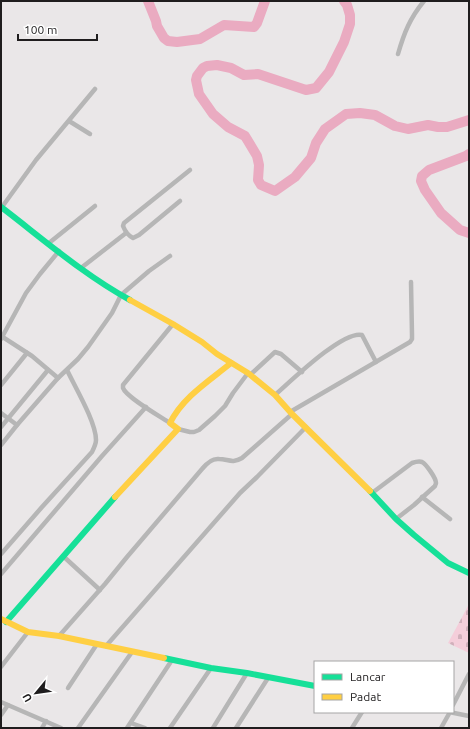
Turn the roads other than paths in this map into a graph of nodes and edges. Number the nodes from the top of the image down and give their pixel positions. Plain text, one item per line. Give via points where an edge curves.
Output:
1 (424, 1) edge
2 (398, 54) dead end
3 (95, 89) dead end
4 (68, 121) junction
5 (90, 134) dead end
6 (190, 170) dead end
7 (180, 201) dead end
8 (94, 206) dead end
9 (1, 207) edge
10 (126, 233) junction
11 (49, 243) junction
12 (59, 251) junction
13 (170, 256) dead end
14 (81, 268) junction
15 (411, 282) dead end
16 (121, 295) junction
17 (173, 324) junction
18 (2, 337) edge
19 (27, 353) junction
20 (376, 362) junction
21 (231, 363) junction
22 (48, 370) junction
23 (67, 370) junction
24 (302, 372) junction
25 (249, 374) junction
26 (58, 378) junction
27 (1, 385) edge
28 (275, 395) junction
29 (146, 408) junction
30 (1, 413) edge
31 (291, 413) junction
32 (8, 419) junction
33 (170, 423) junction
34 (17, 425) junction
35 (1, 427) edge
36 (306, 427) junction
37 (178, 428) junction
38 (1, 445) edge
39 (372, 493) junction
40 (422, 497) junction
41 (396, 519) junction
42 (450, 519) dead end
43 (1, 554) edge
44 (63, 556) junction
45 (469, 573) edge
46 (1, 574) edge
47 (100, 590) junction
48 (4, 620) edge
49 (28, 632) junction
50 (59, 636) junction
51 (97, 644) junction
52 (106, 646) junction
53 (132, 652) junction
54 (172, 660) junction
55 (1, 667) edge
56 (211, 668) junction
57 (247, 673) junction
58 (469, 674) edge
59 (268, 678) junction
60 (314, 686) edge
61 (68, 688) dead end
62 (1, 702) edge
63 (454, 703) edge
64 (8, 705) junction
65 (361, 713) edge
66 (448, 713) edge
67 (454, 713) edge
68 (1, 715) edge
69 (469, 716) edge
70 (46, 721) junction
71 (131, 723) junction
72 (42, 728) edge
73 (61, 728) edge
74 (78, 728) edge
75 (127, 728) edge
76 (145, 728) edge
77 (170, 728) edge
78 (213, 728) edge
79 (236, 728) edge
80 (352, 728) edge
81 (441, 728) edge

1 - 2 street via 409,22
3 - 4 street
4 - 5 street
4 - 9 street
6 - 10 street via 124,223
7 - 10 street via 139,235 133,238
8 - 11 street
9 - 11 street
10 - 14 street
11 - 12 street
12 - 14 street
12 - 18 street via 26,293
13 - 16 street
14 - 16 street
15 - 20 street via 412,339 408,344
16 - 17 street
16 - 23 street via 98,334
17 - 21 street
17 - 29 street via 123,385 123,389
18 - 19 street
19 - 22 street
19 - 27 street
20 - 24 street via 362,335 357,334 327,350
20 - 31 street
21 - 25 street
21 - 33 street via 188,400 172,417
22 - 26 street
22 - 32 street
23 - 26 street
23 - 43 street via 94,428 96,445
24 - 25 street via 275,352
24 - 28 street
25 - 28 street
25 - 37 street via 225,406 205,425 194,432
26 - 34 street
28 - 31 street
29 - 33 street
29 - 46 street
30 - 32 street
31 - 36 street
31 - 47 street via 239,460 214,460 202,469
32 - 34 street
32 - 35 street
33 - 37 street
34 - 38 street
36 - 39 street
36 - 52 street via 240,493
37 - 44 street
39 - 40 street via 412,463 422,462 436,483
39 - 41 street
40 - 41 street
40 - 42 street
41 - 45 street via 433,552
44 - 47 street
44 - 48 street
47 - 50 street
48 - 49 street
49 - 50 street
49 - 55 street
50 - 51 street
51 - 52 street
51 - 61 street
52 - 53 street
53 - 54 street
53 - 74 street
54 - 56 street
54 - 71 street
56 - 57 street
56 - 77 street
57 - 59 street
57 - 78 street
58 - 63 street
59 - 60 street
59 - 79 street
62 - 64 street
64 - 68 street
64 - 70 street
65 - 80 street
66 - 81 street
67 - 69 street
70 - 72 street
70 - 73 street
71 - 75 street
71 - 76 street

